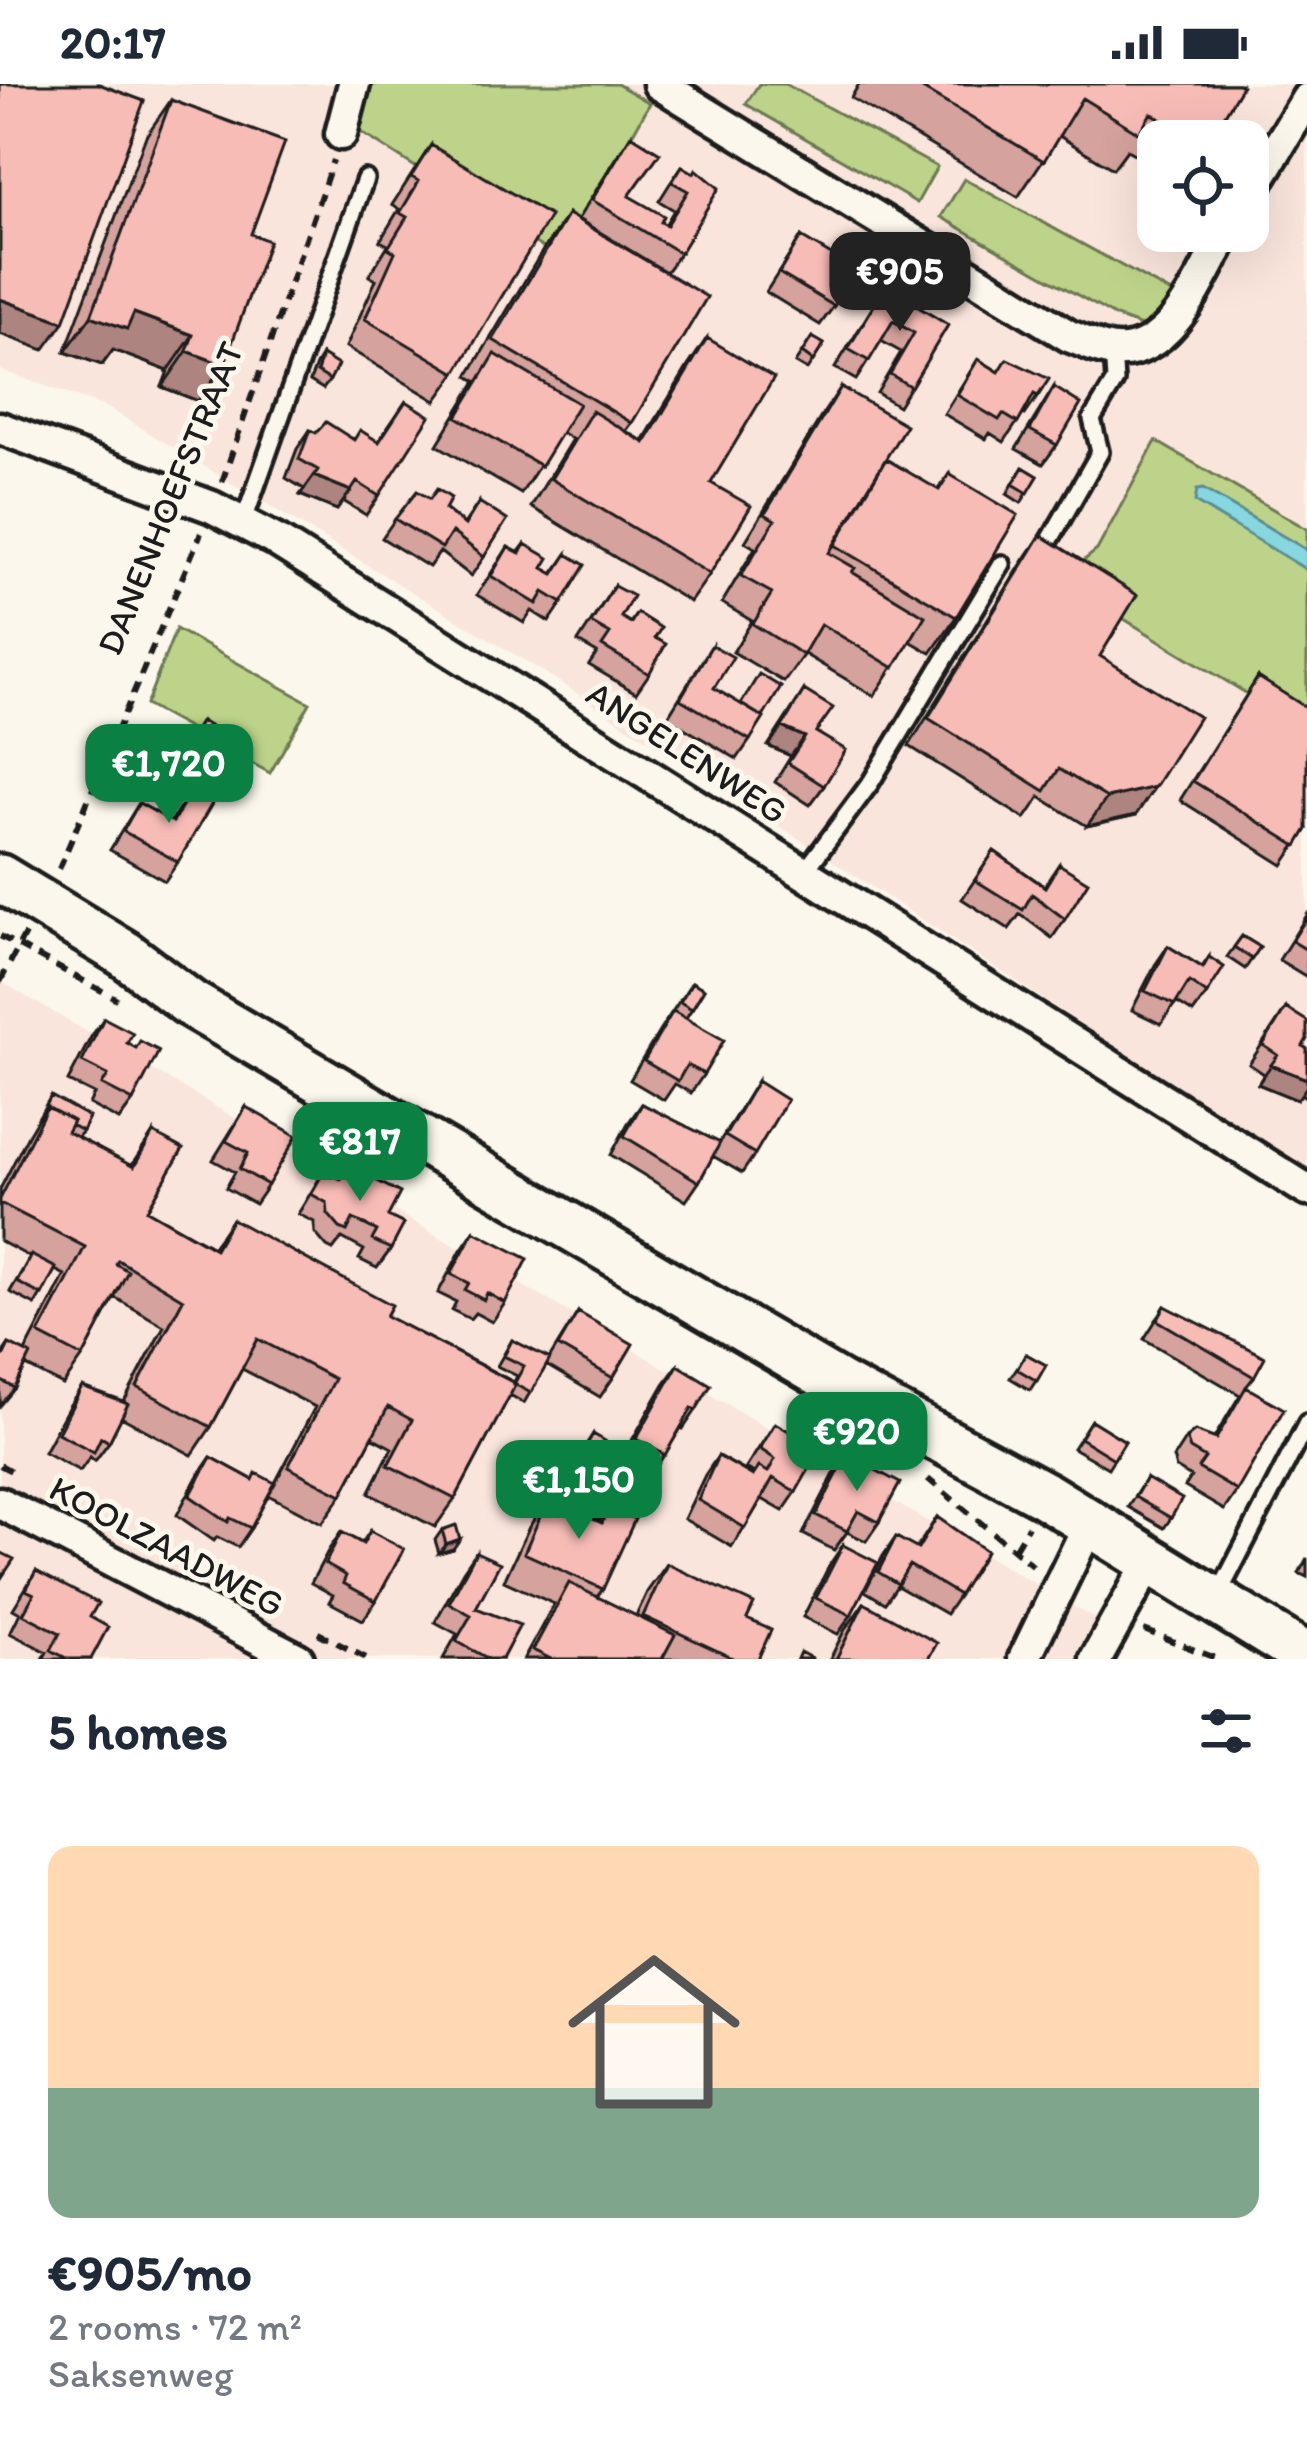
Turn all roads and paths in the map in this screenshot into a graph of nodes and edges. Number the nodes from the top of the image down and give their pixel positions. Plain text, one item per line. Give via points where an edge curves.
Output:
1 (354, 84) edge
2 (659, 84) edge
3 (1307, 99) edge
4 (341, 134) joint
5 (1269, 162) edge
6 (365, 179) dead end
7 (1214, 252) edge
8 (1128, 350) junction
9 (0, 428) edge
10 (212, 507) junction
11 (243, 523) junction
12 (1038, 560) edge
13 (1002, 564) edge
14 (803, 874) junction
15 (0, 878) edge
16 (23, 915) edge
17 (0, 982) edge
18 (1307, 1190) edge
19 (1307, 1423) edge
20 (0, 1503) edge
21 (1084, 1536) junction
22 (1145, 1572) junction
23 (1213, 1627) edge
24 (1146, 1630) dead end
25 (1307, 1657) edge
26 (298, 1659) edge
27 (1024, 1659) edge
28 (1096, 1659) edge
29 (1278, 1659) edge

1 - 4 street
2 - 8 street via 1069,336
3 - 5 street
4 - 10 path, DANENHOEFSTRAAT
6 - 11 lane
7 - 8 street via 1169,328
8 - 12 lane via 1092,419 1100,452
9 - 10 street, ANGELENWEG
10 - 11 street, ANGELENWEG
10 - 16 path, DANENHOEFSTRAAT
11 - 14 street, ANGELENWEG
13 - 14 lane via 871,782
14 - 18 street, ANGELENWEG
15 - 16 street
16 - 17 path, DANENHOEFSTRAAT
16 - 21 street via 111,979 190,1004
19 - 23 lane
20 - 26 street, KOOLZAADWEG
21 - 22 street
21 - 27 street
22 - 23 street
22 - 28 street
23 - 24 path
23 - 25 street
23 - 29 street

